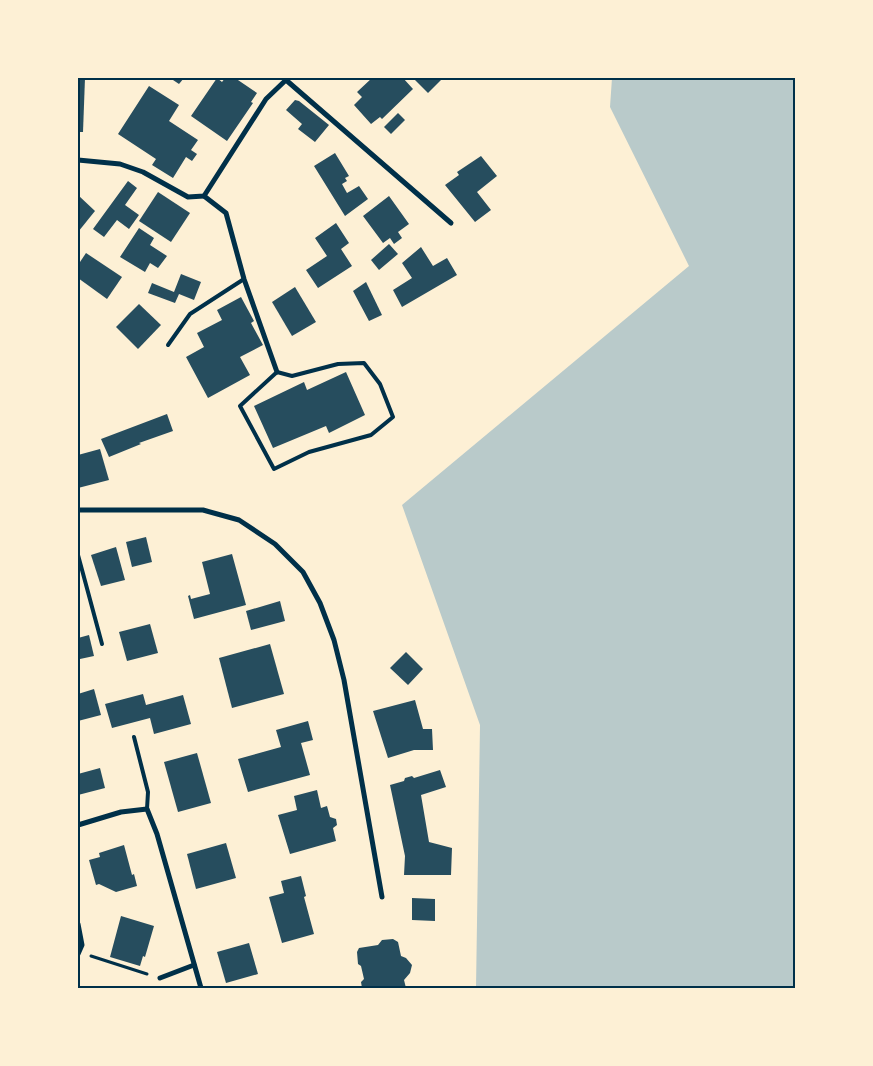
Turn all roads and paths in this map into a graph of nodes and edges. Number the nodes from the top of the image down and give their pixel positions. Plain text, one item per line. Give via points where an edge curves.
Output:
1 (287, 79) edge
2 (78, 160) edge
3 (204, 196) junction
4 (451, 223) dead end
5 (244, 279) junction
6 (168, 345) dead end
7 (277, 372) junction
8 (78, 510) edge
9 (78, 555) edge
10 (102, 644) dead end
11 (134, 737) dead end
12 (147, 809) junction
13 (78, 825) edge
14 (382, 897) dead end
15 (78, 924) edge
16 (78, 953) edge
17 (194, 965) junction
18 (160, 978) joint
19 (201, 988) edge

1 - 3 street via 266,99
1 - 4 street
2 - 3 street via 120,164 143,172 188,197
3 - 5 street via 226,213
5 - 6 lane via 190,314
5 - 7 street
7 - 7 lane via 240,406 274,469 309,452 371,435 393,417 380,384 364,363 338,364 292,376
8 - 14 street via 203,510 239,520 275,544 303,572 320,603 344,680
9 - 10 lane
11 - 12 lane via 148,792
12 - 13 street via 122,812
12 - 17 street
15 - 16 street via 82,945
16 - 18 path
17 - 18 street
17 - 19 street

